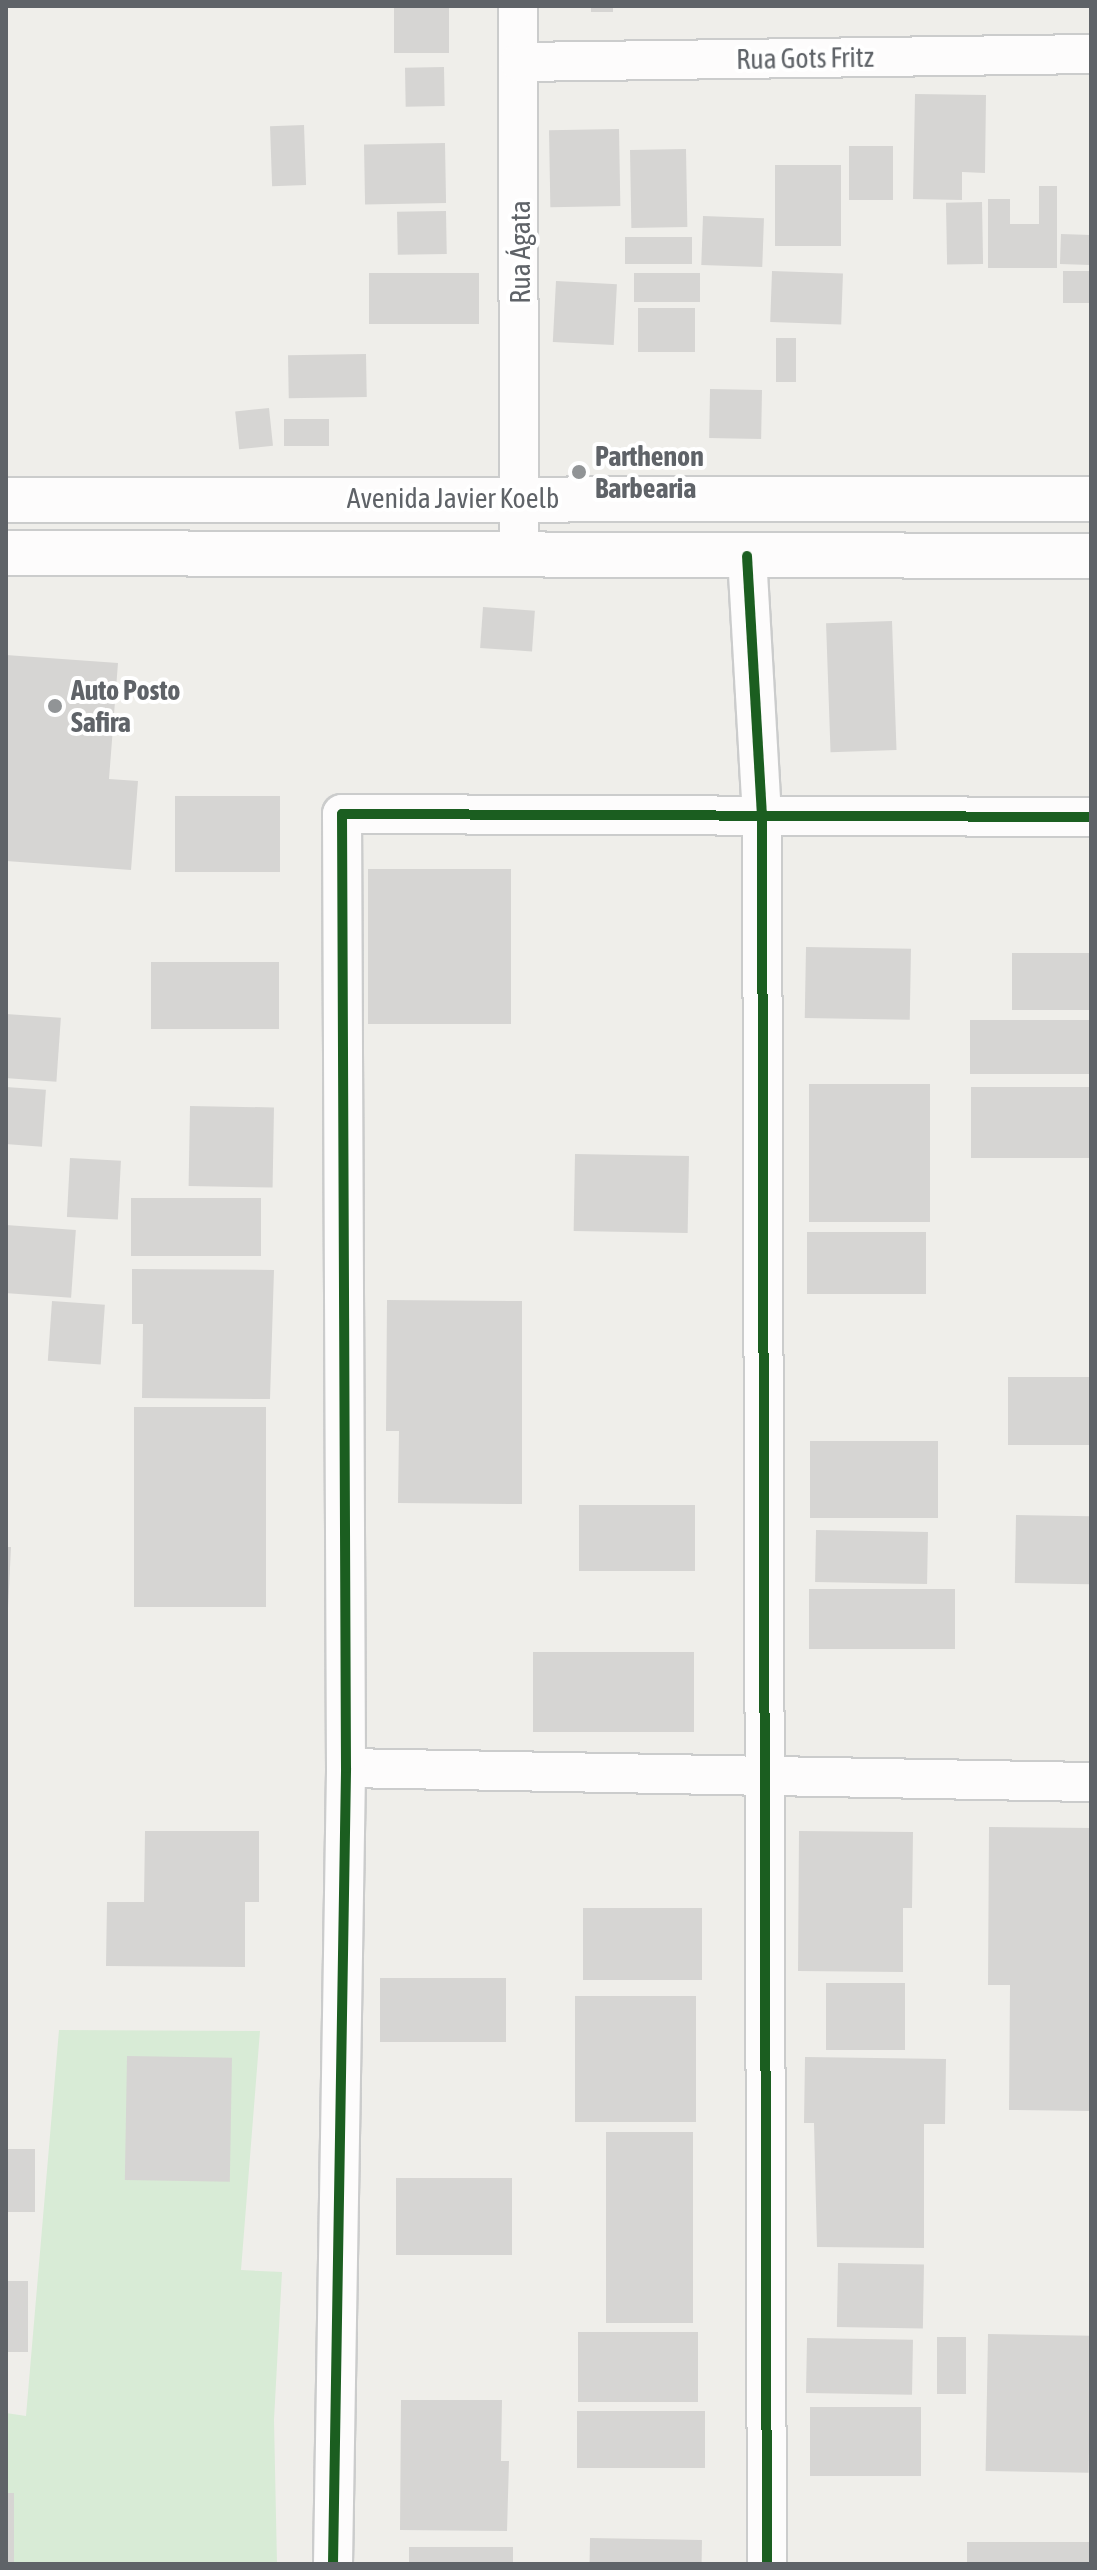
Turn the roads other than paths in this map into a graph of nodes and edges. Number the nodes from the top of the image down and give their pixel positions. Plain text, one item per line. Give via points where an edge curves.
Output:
1 (518, 6) edge
2 (1091, 54) edge
3 (519, 62) junction
4 (521, 497) junction
5 (1091, 499) edge
6 (6, 500) edge
7 (6, 553) edge
8 (519, 555) junction
9 (747, 556) junction
10 (1091, 556) edge
11 (762, 813) junction
12 (1091, 817) edge
13 (346, 1768) junction
14 (768, 1772) junction
15 (1091, 1782) edge
16 (333, 2564) edge
17 (767, 2564) edge

1 - 3 street, Rua Ágata
2 - 3 street, Rua Gots Fritz
3 - 4 street, Rua Ágata
4 - 5 street, Avenida Javier Koelb
4 - 6 street, Avenida Javier Koelb
4 - 8 street, Rua Ágata
7 - 8 street, Avenida Javier Koelb
8 - 9 street, Avenida Javier Koelb
9 - 10 street, Avenida Javier Koelb
9 - 11 street
11 - 12 street
11 - 13 street via 342,814
11 - 14 street
13 - 14 street
13 - 16 street
14 - 15 street
14 - 17 street

